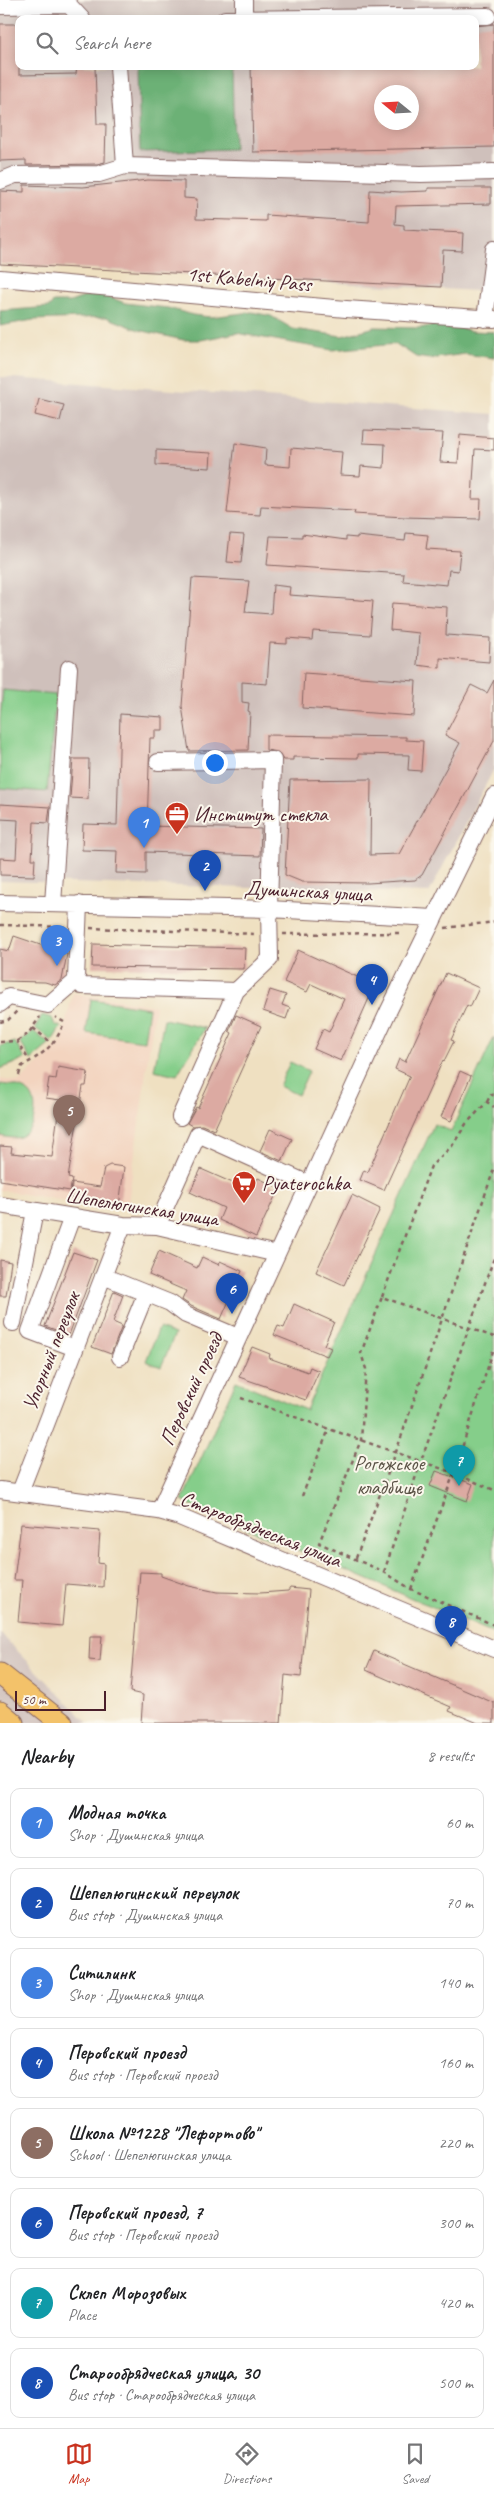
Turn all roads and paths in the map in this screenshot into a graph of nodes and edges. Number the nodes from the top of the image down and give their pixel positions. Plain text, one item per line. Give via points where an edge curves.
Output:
1 (244, 0) edge
2 (69, 2) edge
3 (0, 6) edge
4 (79, 15) edge
5 (244, 15) edge
6 (479, 16) edge
7 (488, 16) dead end
8 (118, 70) edge
9 (125, 166) junction
10 (494, 172) edge
11 (0, 181) edge
12 (494, 250) edge
13 (0, 278) edge
14 (490, 319) edge
15 (69, 668) dead end
16 (158, 762) dead end
17 (493, 799) edge
18 (0, 903) edge
19 (53, 904) junction
20 (79, 904) junction
21 (268, 909) junction
22 (494, 922) edge
23 (440, 923) junction
24 (0, 925) edge
25 (78, 928) junction
26 (401, 933) dead end
27 (269, 934) junction
28 (77, 980) junction
29 (236, 991) junction
30 (0, 1004) edge
31 (42, 1009) junction
32 (33, 1028) junction
33 (17, 1041) junction
34 (0, 1042) edge
35 (52, 1044) junction
36 (30, 1062) junction
37 (19, 1075) dead end
38 (494, 1096) edge
39 (487, 1102) junction
40 (494, 1107) edge
41 (180, 1117) dead end
42 (494, 1169) edge
43 (309, 1184) junction
44 (0, 1205) edge
45 (35, 1211) junction
46 (72, 1217) junction
47 (123, 1225) junction
48 (157, 1226) junction
49 (277, 1254) junction
50 (494, 1258) edge
51 (103, 1276) junction
52 (146, 1293) junction
53 (382, 1297) junction
54 (7, 1319) edge
55 (442, 1319) junction
56 (30, 1330) junction
57 (470, 1330) junction
58 (238, 1337) junction
59 (494, 1337) edge
60 (75, 1348) junction
61 (494, 1348) edge
62 (120, 1358) dead end
63 (241, 1398) dead end
64 (329, 1429) junction
65 (361, 1440) junction
66 (396, 1452) junction
67 (421, 1461) junction
68 (454, 1473) junction
69 (0, 1490) edge
70 (494, 1490) edge
71 (20, 1492) junction
72 (302, 1496) dead end
73 (159, 1511) junction
74 (356, 1558) junction
75 (384, 1572) junction
76 (410, 1589) junction
77 (494, 1625) edge
78 (494, 1649) edge
79 (0, 1666) edge
80 (0, 1674) edge
81 (38, 1703) junction
82 (0, 1713) edge
83 (13, 1723) edge
84 (62, 1723) edge

1 - 5 street
2 - 3 street
2 - 4 street
6 - 7 street
8 - 9 street
9 - 10 street via 420,174
9 - 11 street via 99,174 15,175
12 - 14 street
13 - 14 street, 1st Kabelniy Pass
15 - 19 street
16 - 21 street via 273,760
17 - 23 street, Перовский проезд
18 - 19 street, Душинская улица
19 - 20 street, Душинская улица
20 - 21 street, Душинская улица
20 - 25 street
21 - 23 street, Душинская улица
21 - 27 street
22 - 23 path
23 - 43 street, Перовский проезд via 388,1012
24 - 25 path
25 - 27 path
25 - 28 street
26 - 27 path
27 - 29 street via 270,959
28 - 29 street via 85,988
28 - 31 street
29 - 41 street
30 - 31 street via 9,997
31 - 32 path
31 - 35 path via 64,1020
32 - 33 path
32 - 35 path
33 - 34 path
33 - 36 path
35 - 36 path
36 - 37 path via 22,1066
38 - 39 path via 491,1094
39 - 40 path
39 - 53 path via 466,1124 452,1146 431,1166
42 - 55 path
43 - 48 street via 198,1134
43 - 49 street, Перовский проезд
44 - 45 street, Шепелюгинская улица
45 - 46 street, Шепелюгинская улица
45 - 54 street
46 - 47 street, Шепелюгинская улица
46 - 56 street
47 - 48 street, Шепелюгинская улица
47 - 51 street, Упорный переулок
48 - 49 street, Шепелюгинская улица
49 - 58 street, Перовский проезд
50 - 57 path
51 - 52 street
51 - 60 street, Упорный переулок
52 - 58 street via 170,1303 186,1315
52 - 62 street
53 - 55 path
53 - 65 path via 362,1353 366,1368
54 - 56 street
55 - 57 path
55 - 66 path
56 - 60 street
57 - 59 path
57 - 67 path
58 - 73 street, Перовский проезд
60 - 71 street, Упорный переулок
61 - 68 path
63 - 64 path
64 - 65 path
64 - 72 path
65 - 66 path
65 - 74 path via 319,1543
66 - 67 path
66 - 74 path
67 - 68 path
67 - 75 path
68 - 70 path
68 - 76 path
69 - 71 street, Старообрядческая улица
71 - 73 street, Старообрядческая улица
73 - 78 street, Старообрядческая улица
74 - 75 path
75 - 76 path
76 - 77 path
79 - 81 main road
80 - 81 main road
81 - 84 main road
82 - 83 main road

